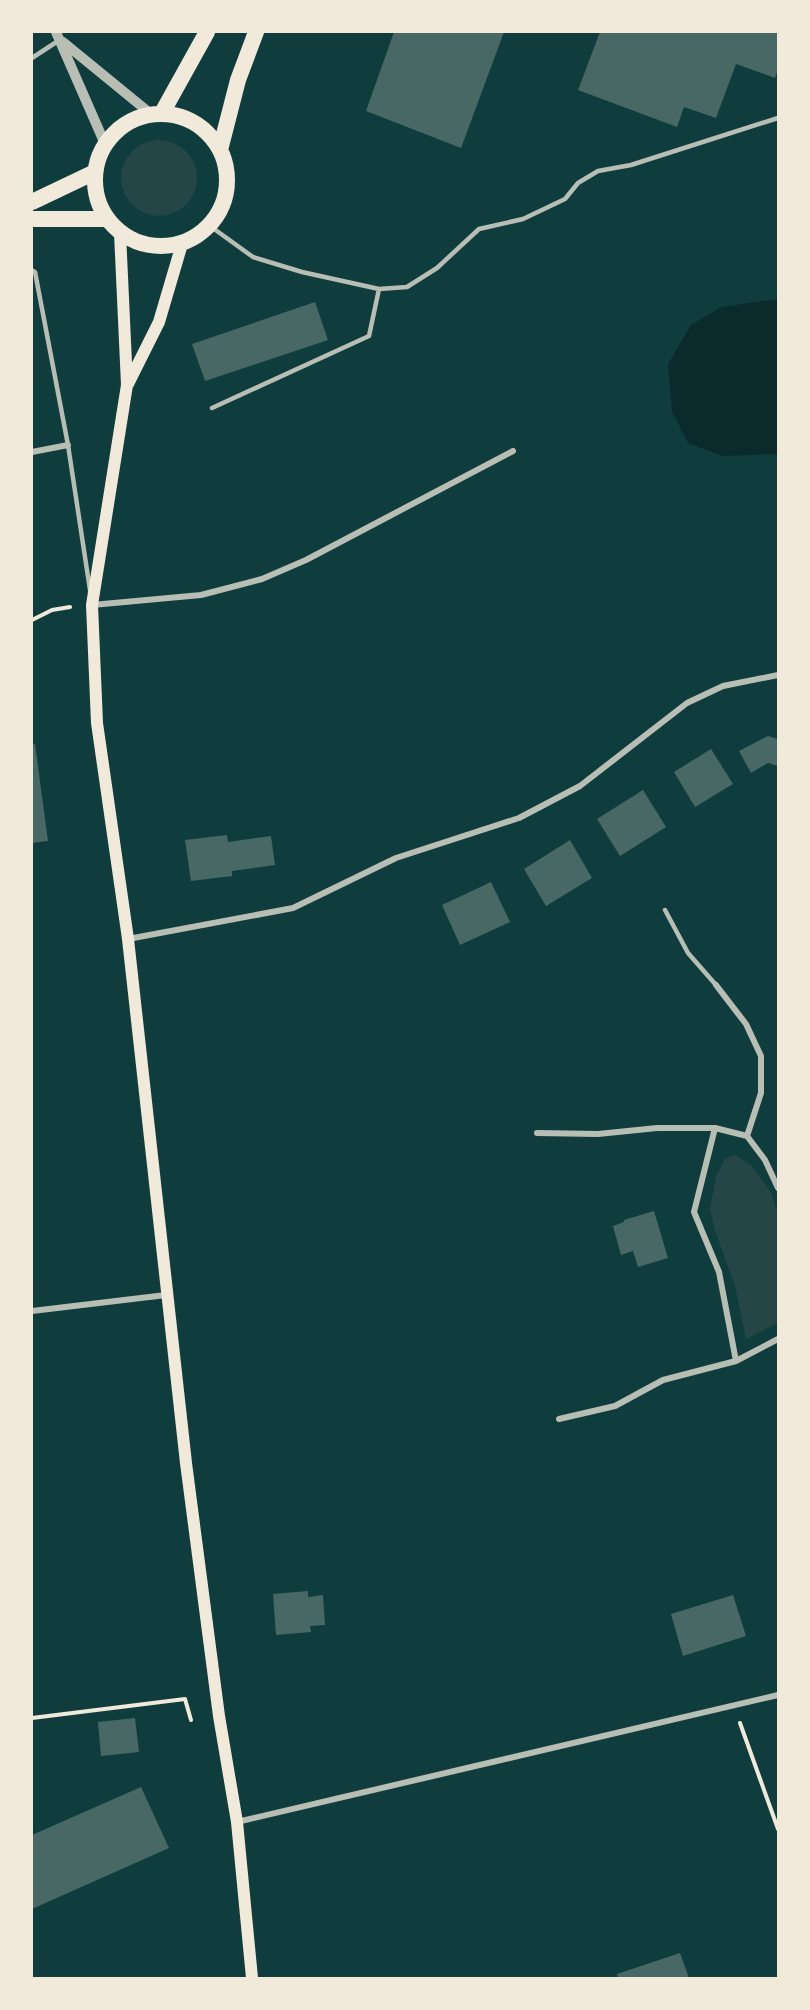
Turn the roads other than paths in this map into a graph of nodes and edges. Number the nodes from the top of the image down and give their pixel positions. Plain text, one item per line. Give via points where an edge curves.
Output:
1 (207, 32) edge
2 (256, 32) edge
3 (58, 36) edge
4 (32, 58) edge
5 (157, 114) junction
6 (778, 117) edge
7 (105, 144) junction
8 (220, 150) junction
9 (95, 172) junction
10 (32, 202) edge
11 (32, 219) edge
12 (107, 219) junction
13 (210, 226) junction
14 (120, 233) junction
15 (182, 243) junction
16 (32, 270) edge
17 (379, 289) junction
18 (127, 385) junction
19 (212, 408) dead end
20 (68, 446) junction
21 (513, 451) dead end
22 (32, 452) edge
23 (92, 605) junction
24 (778, 675) edge
25 (666, 910) dead end
26 (128, 939) junction
27 (716, 986) joint
28 (715, 1128) junction
29 (537, 1133) dead end
30 (747, 1136) junction
31 (778, 1188) edge
32 (166, 1295) junction
33 (32, 1311) edge
34 (778, 1340) edge
35 (736, 1361) junction
36 (560, 1419) dead end
37 (778, 1695) edge
38 (237, 1822) junction
39 (252, 1978) edge

1 - 5 highway
2 - 8 highway via 238,80
3 - 4 lane
3 - 5 street
3 - 7 street
5 - 7 highway via 133,120
5 - 8 highway via 180,116 196,124
6 - 17 lane via 631,165 598,171 578,183 565,199 523,219 479,229 437,268 407,287
7 - 9 highway
8 - 13 highway via 227,170 227,190
9 - 10 highway
9 - 12 highway via 99,205
11 - 12 highway
12 - 14 highway
13 - 15 highway
13 - 17 lane via 253,257
14 - 15 highway via 139,243 161,247
14 - 18 main road
15 - 18 main road via 159,322
16 - 20 lane
17 - 19 lane via 369,336
18 - 23 main road
20 - 22 street
20 - 23 lane
21 - 23 street via 306,560 262,579 201,595
23 - 26 main road via 97,723
24 - 26 street via 723,686 687,703 580,786 519,818 396,858 293,908
25 - 27 lane via 688,953
26 - 32 main road
27 - 30 street via 746,1024 761,1056 762,1093
28 - 29 street
28 - 30 street
28 - 35 street via 694,1212 719,1272
30 - 31 street via 765,1160
32 - 33 street
32 - 38 main road via 219,1716
34 - 35 street
35 - 36 street via 663,1380 615,1406
37 - 38 street
38 - 39 main road

